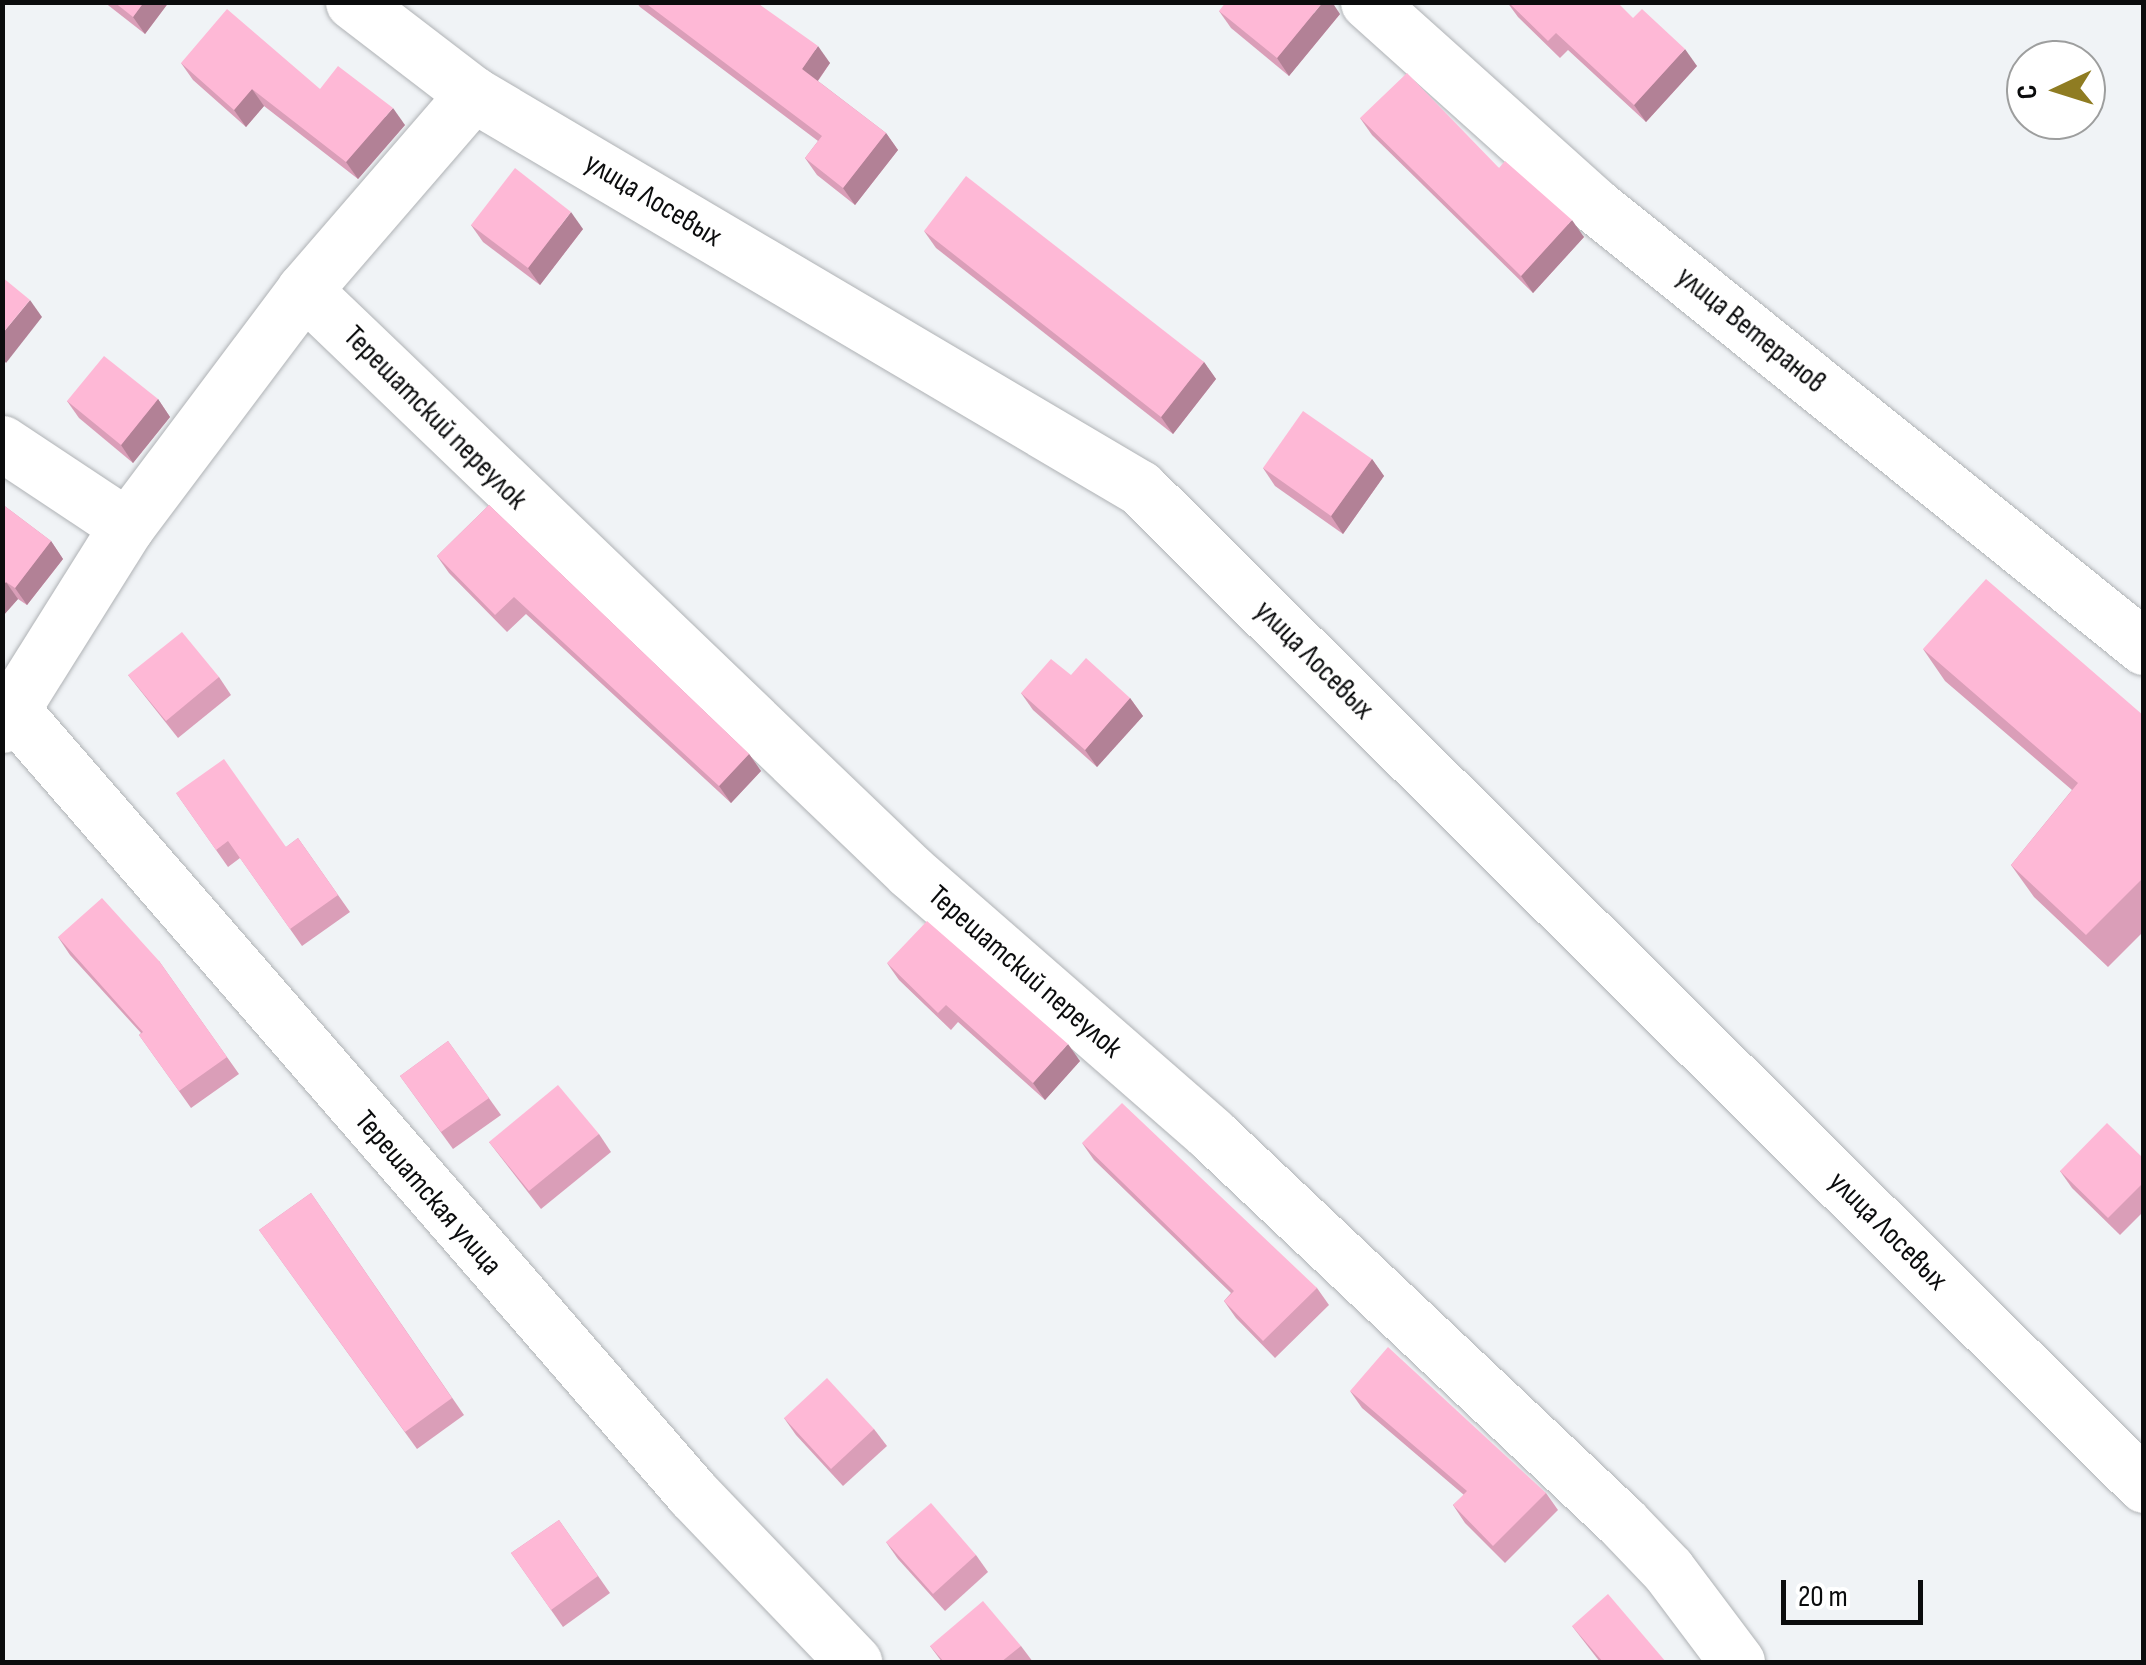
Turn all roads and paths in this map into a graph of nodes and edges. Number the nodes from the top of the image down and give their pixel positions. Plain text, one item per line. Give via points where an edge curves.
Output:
1 (1368, 2) edge
2 (363, 6) edge
3 (473, 94) junction
4 (304, 290) junction
5 (2, 444) edge
6 (127, 526) junction
7 (2144, 647) edge
8 (8, 718) edge
9 (2144, 1486) edge
10 (854, 1662) edge
11 (1737, 1662) edge

1 - 7 street, улица Ветеранов via 1594,205
2 - 3 street, улица Лосевых
3 - 4 street
3 - 9 street, улица Лосевых via 1140,488
4 - 6 street
4 - 11 street, Терешатский переулок via 911,872 1211,1134 1622,1522 1668,1570
5 - 6 street
6 - 8 street
8 - 10 street, Терешатская улица via 692,1494

